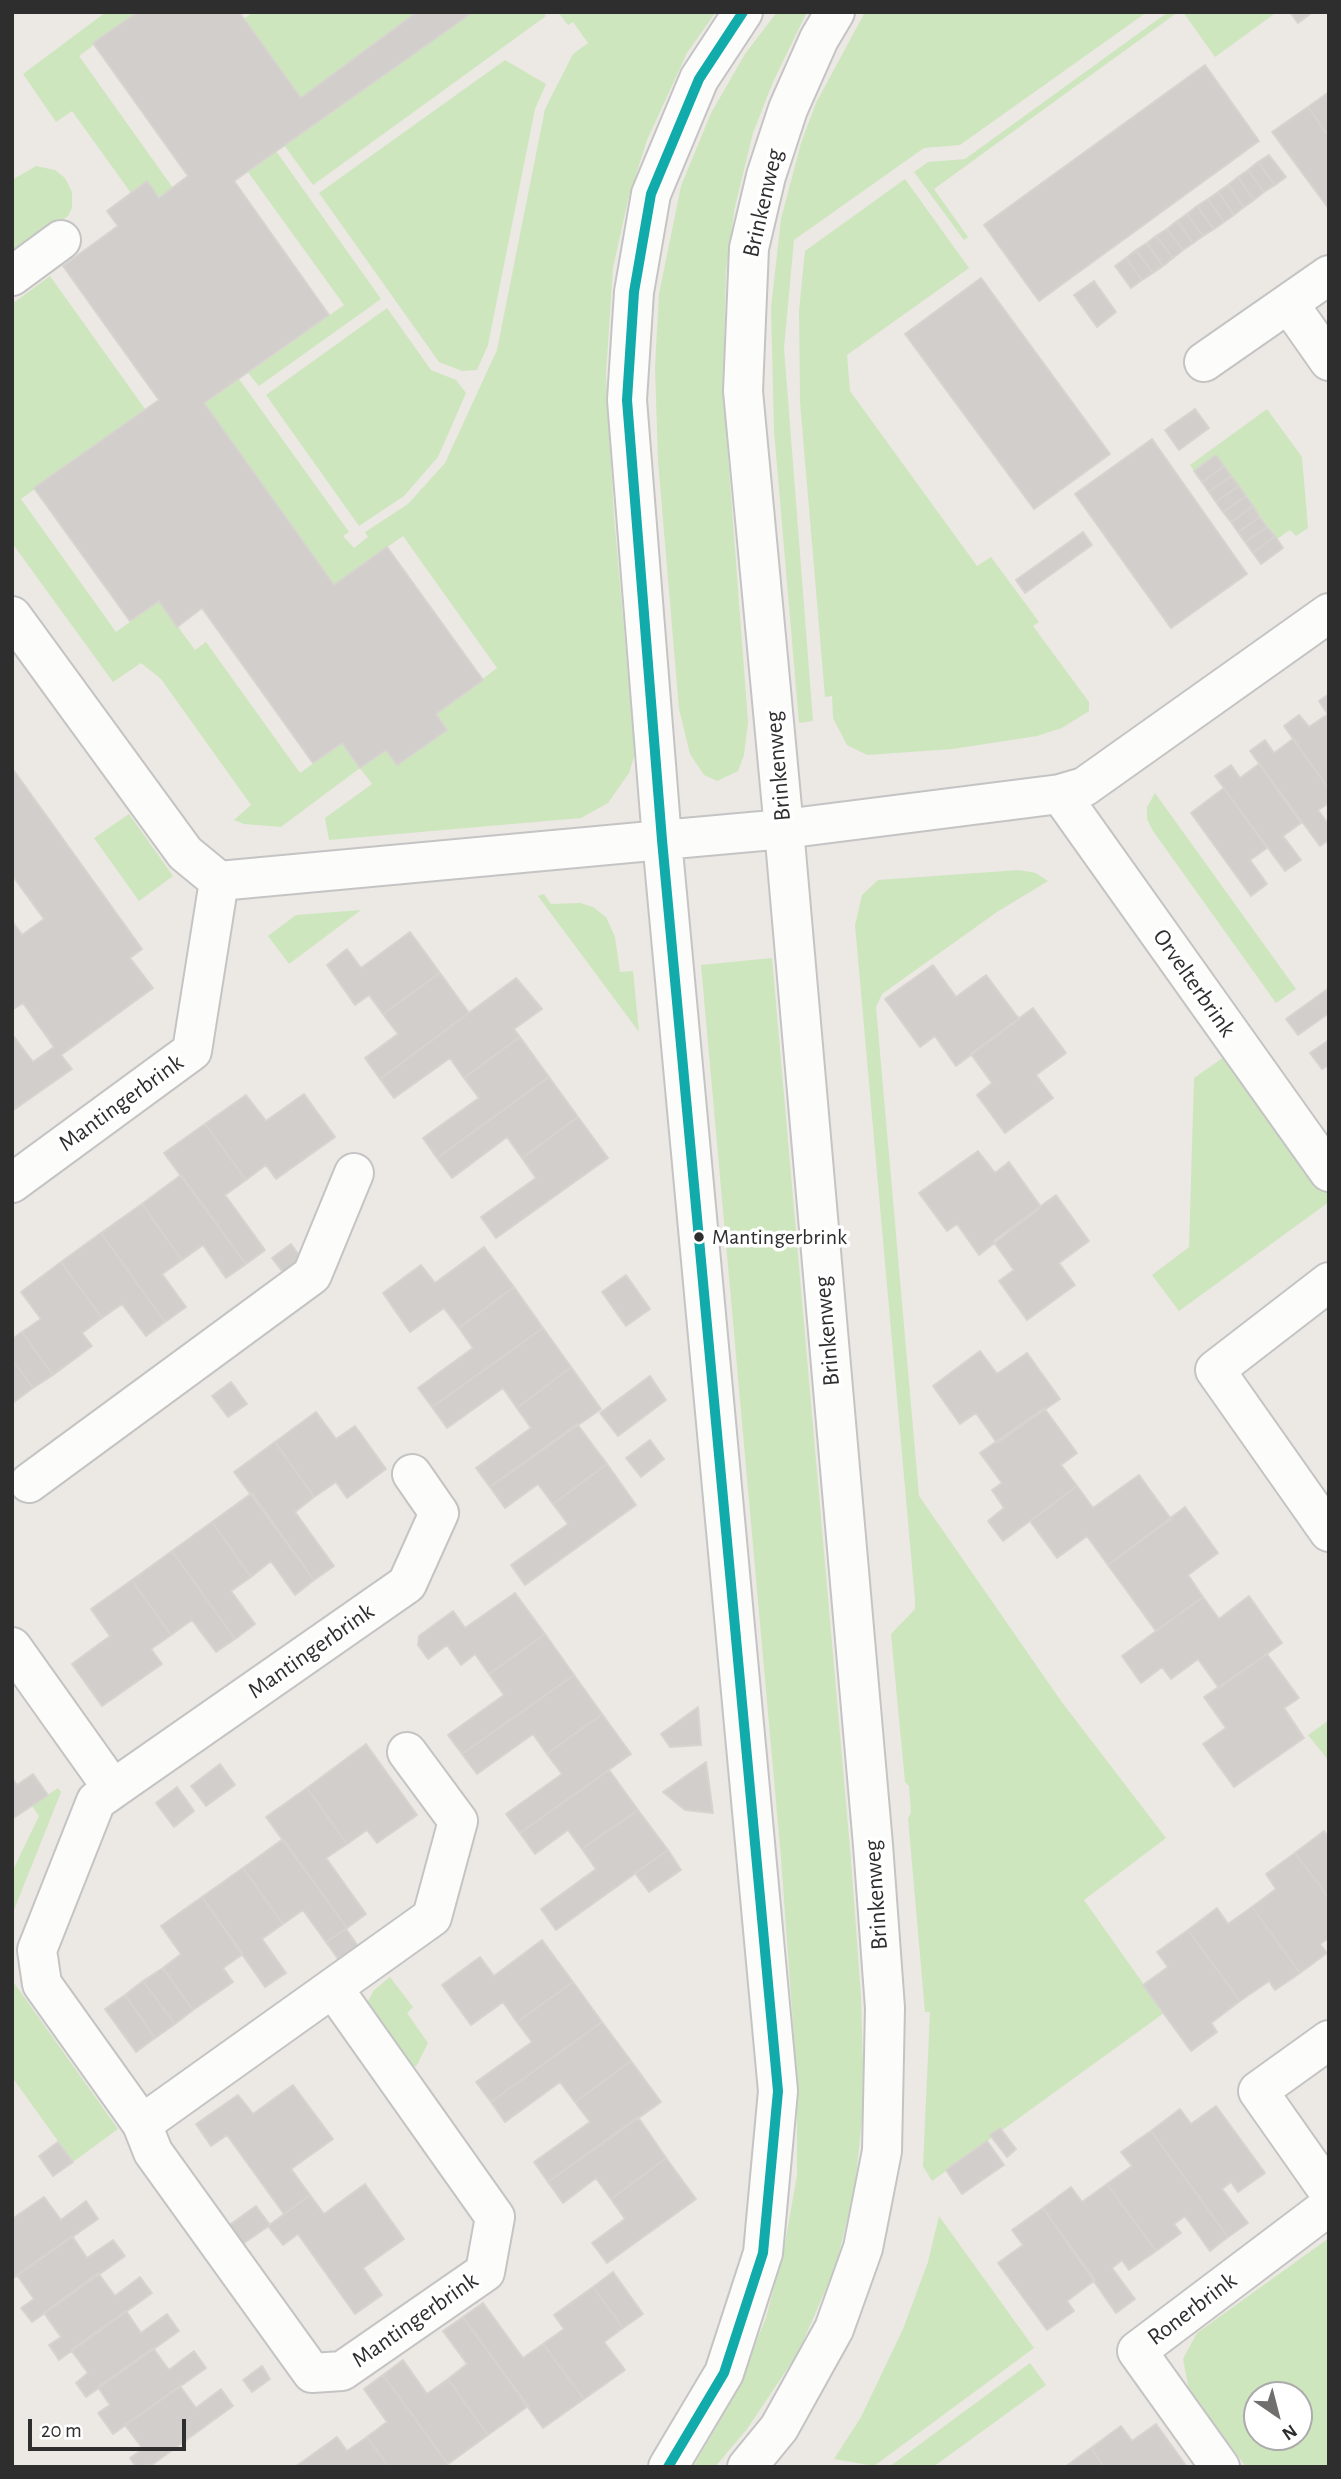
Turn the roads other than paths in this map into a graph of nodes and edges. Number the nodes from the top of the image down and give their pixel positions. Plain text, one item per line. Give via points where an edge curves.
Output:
1 (743, 12) edge
2 (835, 12) edge
3 (61, 240) dead end
4 (1329, 275) edge
5 (12, 276) edge
6 (1289, 304) junction
7 (1329, 361) edge
8 (1204, 362) dead end
9 (1329, 612) edge
10 (12, 616) edge
11 (1060, 794) junction
12 (784, 828) junction
13 (662, 841) junction
14 (219, 881) junction
15 (1329, 1172) edge
16 (354, 1173) dead end
17 (12, 1183) edge
18 (1329, 1282) edge
19 (412, 1474) dead end
20 (18, 1480) edge
21 (1329, 1532) edge
22 (12, 1647) edge
23 (407, 1752) dead end
24 (113, 1790) junction
25 (333, 1988) junction
26 (1329, 2040) edge
27 (142, 2124) junction
28 (1329, 2192) edge
29 (1329, 2206) edge
30 (668, 2467) edge
31 (747, 2467) edge
32 (1220, 2467) edge

1 - 13 street via 699,79 651,194 634,292 627,400
2 - 12 street, Brinkenweg via 788,108 765,176 749,248 743,391
3 - 5 street
4 - 6 street
6 - 7 street
6 - 8 street
9 - 11 street via 1084,787
10 - 14 street via 186,853
11 - 12 street
11 - 15 street, Orvelterbrink
12 - 13 street
12 - 31 street, Brinkenweg via 874,1859 885,2008 883,2138 863,2248 834,2329 779,2428
13 - 14 street
13 - 30 street via 778,2091 763,2253 724,2373
14 - 17 street, Mantingerbrink via 192,1051
16 - 20 street via 312,1275
18 - 21 street via 1215,1370
19 - 24 street, Mantingerbrink via 439,1513 407,1584
22 - 24 street
23 - 25 street via 458,1821 432,1917
24 - 27 street, Mantingerbrink via 96,1801 37,1950 42,1984
25 - 27 street
25 - 27 street, Mantingerbrink via 495,2217 485,2272 341,2371 312,2373 153,2152
26 - 28 street via 1258,2091
29 - 32 street, Ronerbrink via 1136,2351

